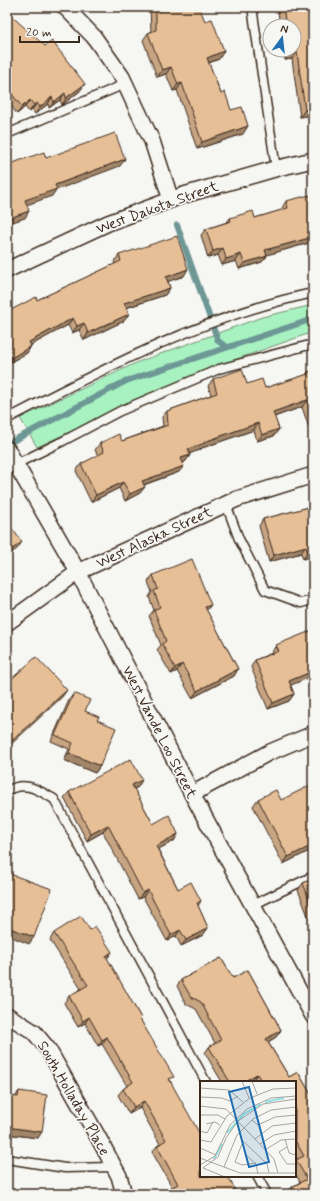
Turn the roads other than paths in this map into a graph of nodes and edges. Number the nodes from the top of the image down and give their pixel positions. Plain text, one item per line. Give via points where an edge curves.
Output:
1 (65, 7) edge
2 (252, 7) edge
3 (125, 84) junction
4 (7, 134) edge
5 (313, 160) edge
6 (276, 168) junction
7 (171, 200) junction
8 (7, 270) edge
9 (313, 293) edge
10 (313, 344) edge
11 (7, 419) edge
12 (7, 450) edge
13 (11, 467) edge
14 (313, 475) edge
15 (226, 504) junction
16 (78, 572) junction
17 (313, 600) edge
18 (7, 623) edge
19 (313, 734) edge
20 (7, 791) edge
21 (192, 794) junction
22 (313, 876) edge
23 (253, 905) junction
24 (311, 1007) edge
25 (7, 1015) edge
26 (205, 1081) edge
27 (7, 1159) edge
28 (113, 1167) junction
29 (258, 1177) edge
30 (124, 1194) edge
31 (267, 1194) edge

1 - 3 street via 94,37
2 - 6 lane
3 - 4 lane
3 - 7 street via 152,141
5 - 6 street, West Dakota Street
6 - 7 street, West Dakota Street
7 - 8 street, West Dakota Street via 108,223
9 - 11 lane via 281,300 203,325 114,365
10 - 13 lane via 219,369 120,411
12 - 13 street, West Vande Loo Street
13 - 16 street, West Vande Loo Street
14 - 15 street, West Alaska Street
15 - 16 street, West Alaska Street
15 - 17 lane via 239,539 265,590 301,603
16 - 18 street, West Alaska Street
16 - 21 street, West Vande Loo Street
19 - 21 street via 268,753
20 - 26 lane via 14,786 32,786 54,799
21 - 23 street, West Vande Loo Street
22 - 23 lane
23 - 24 street, West Vande Loo Street
25 - 28 street, South Holladay Place via 34,1032 48,1049
27 - 28 lane via 64,1168
28 - 30 street, South Holladay Place via 119,1176
29 - 31 lane

